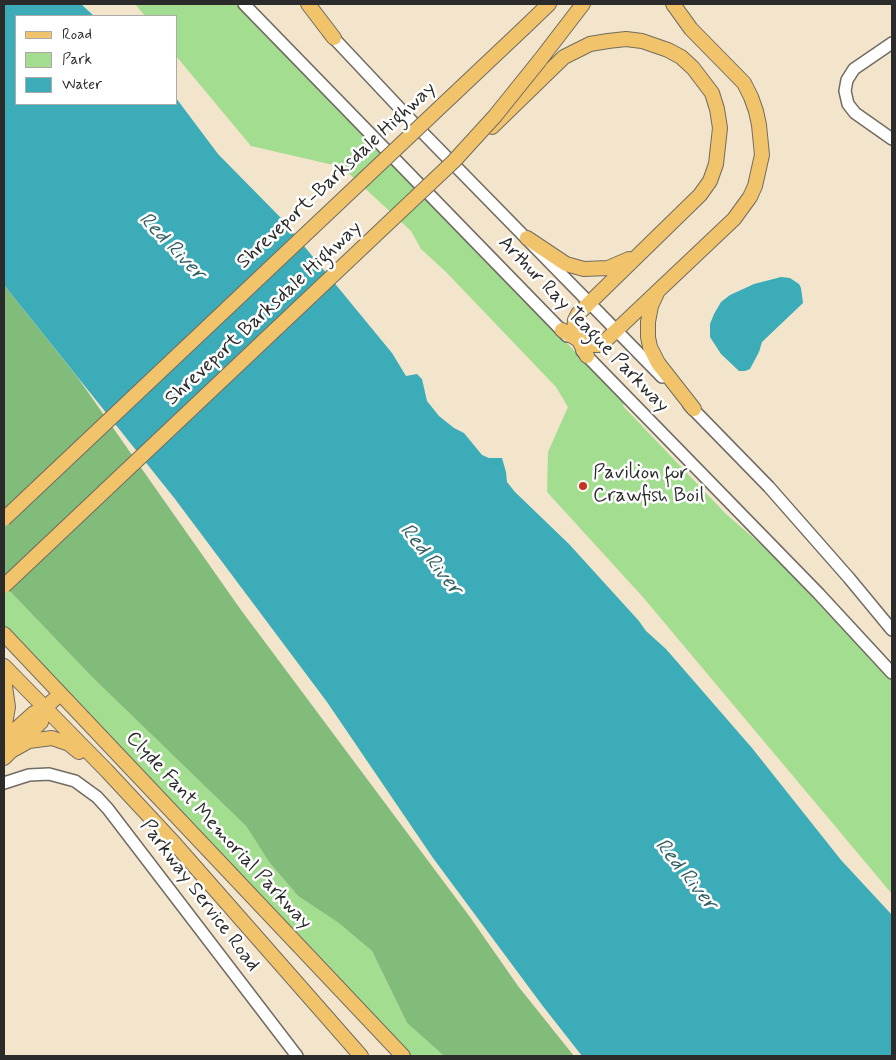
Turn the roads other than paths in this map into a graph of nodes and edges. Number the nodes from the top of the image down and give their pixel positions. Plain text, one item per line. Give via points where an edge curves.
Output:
1 (244, 4) edge
2 (299, 4) edge
3 (308, 4) edge
4 (545, 4) edge
5 (549, 4) edge
6 (583, 4) edge
7 (673, 4) edge
8 (528, 24) junction
9 (334, 38) junction
10 (892, 44) edge
11 (546, 64) junction
12 (892, 139) edge
13 (527, 238) junction
14 (649, 244) junction
15 (660, 288) junction
16 (590, 303) junction
17 (562, 330) junction
18 (617, 330) junction
19 (578, 341) junction
20 (587, 356) junction
21 (694, 409) junction
22 (4, 519) edge
23 (4, 586) edge
24 (892, 630) edge
25 (4, 634) edge
26 (4, 666) edge
27 (892, 673) edge
28 (4, 679) edge
29 (60, 694) junction
30 (45, 708) junction
31 (4, 730) edge
32 (6, 750) edge
33 (107, 771) junction
34 (4, 783) edge
35 (297, 1056) edge
36 (361, 1056) edge
37 (403, 1056) edge

1 - 17 street, Arthur Ray Teague Parkway
2 - 9 street, Arthur Ray Teague Parkway
3 - 9 main road
4 - 8 main road
5 - 8 main road
6 - 11 main road, Shreveport Barksdale Highway
7 - 15 main road via 691,29 744,83 756,111 762,155 755,186 738,214
8 - 22 main road, Shreveport-Barksdale Highway, bridge
9 - 13 street, Arthur Ray Teague Parkway
10 - 12 street via 854,69 845,91 848,104 855,113
11 - 14 main road via 590,44 642,41 681,58 712,93 720,128 716,164 710,181
11 - 23 main road, Shreveport Barksdale Highway, bridge via 454,161
13 - 14 main road via 566,264 590,270 619,265
13 - 16 street, Arthur Ray Teague Parkway
14 - 16 main road
15 - 18 main road
15 - 21 main road via 651,306 649,342 658,363
16 - 18 street, Arthur Ray Teague Parkway
16 - 19 main road via 574,320
17 - 19 main road
17 - 20 street, Arthur Ray Teague Parkway
18 - 19 main road via 598,345 590,346
18 - 21 street, Arthur Ray Teague Parkway
19 - 20 main road
20 - 27 street, Arthur Ray Teague Parkway
21 - 24 street, Arthur Ray Teague Parkway via 775,494
25 - 29 main road, Clyde Fant Memorial Parkway
26 - 30 main road, Clyde Fant Memorial Parkway
28 - 31 main road via 8,707
29 - 30 main road
29 - 37 main road, Clyde Fant Memorial Parkway
30 - 32 main road via 34,713
30 - 33 main road, Clyde Fant Memorial Parkway
32 - 33 main road via 29,741 52,738 69,744
33 - 36 main road, Clyde Fant Memorial Parkway
34 - 35 street, Parkway Service Road via 34,774 75,781 88,789 108,809

